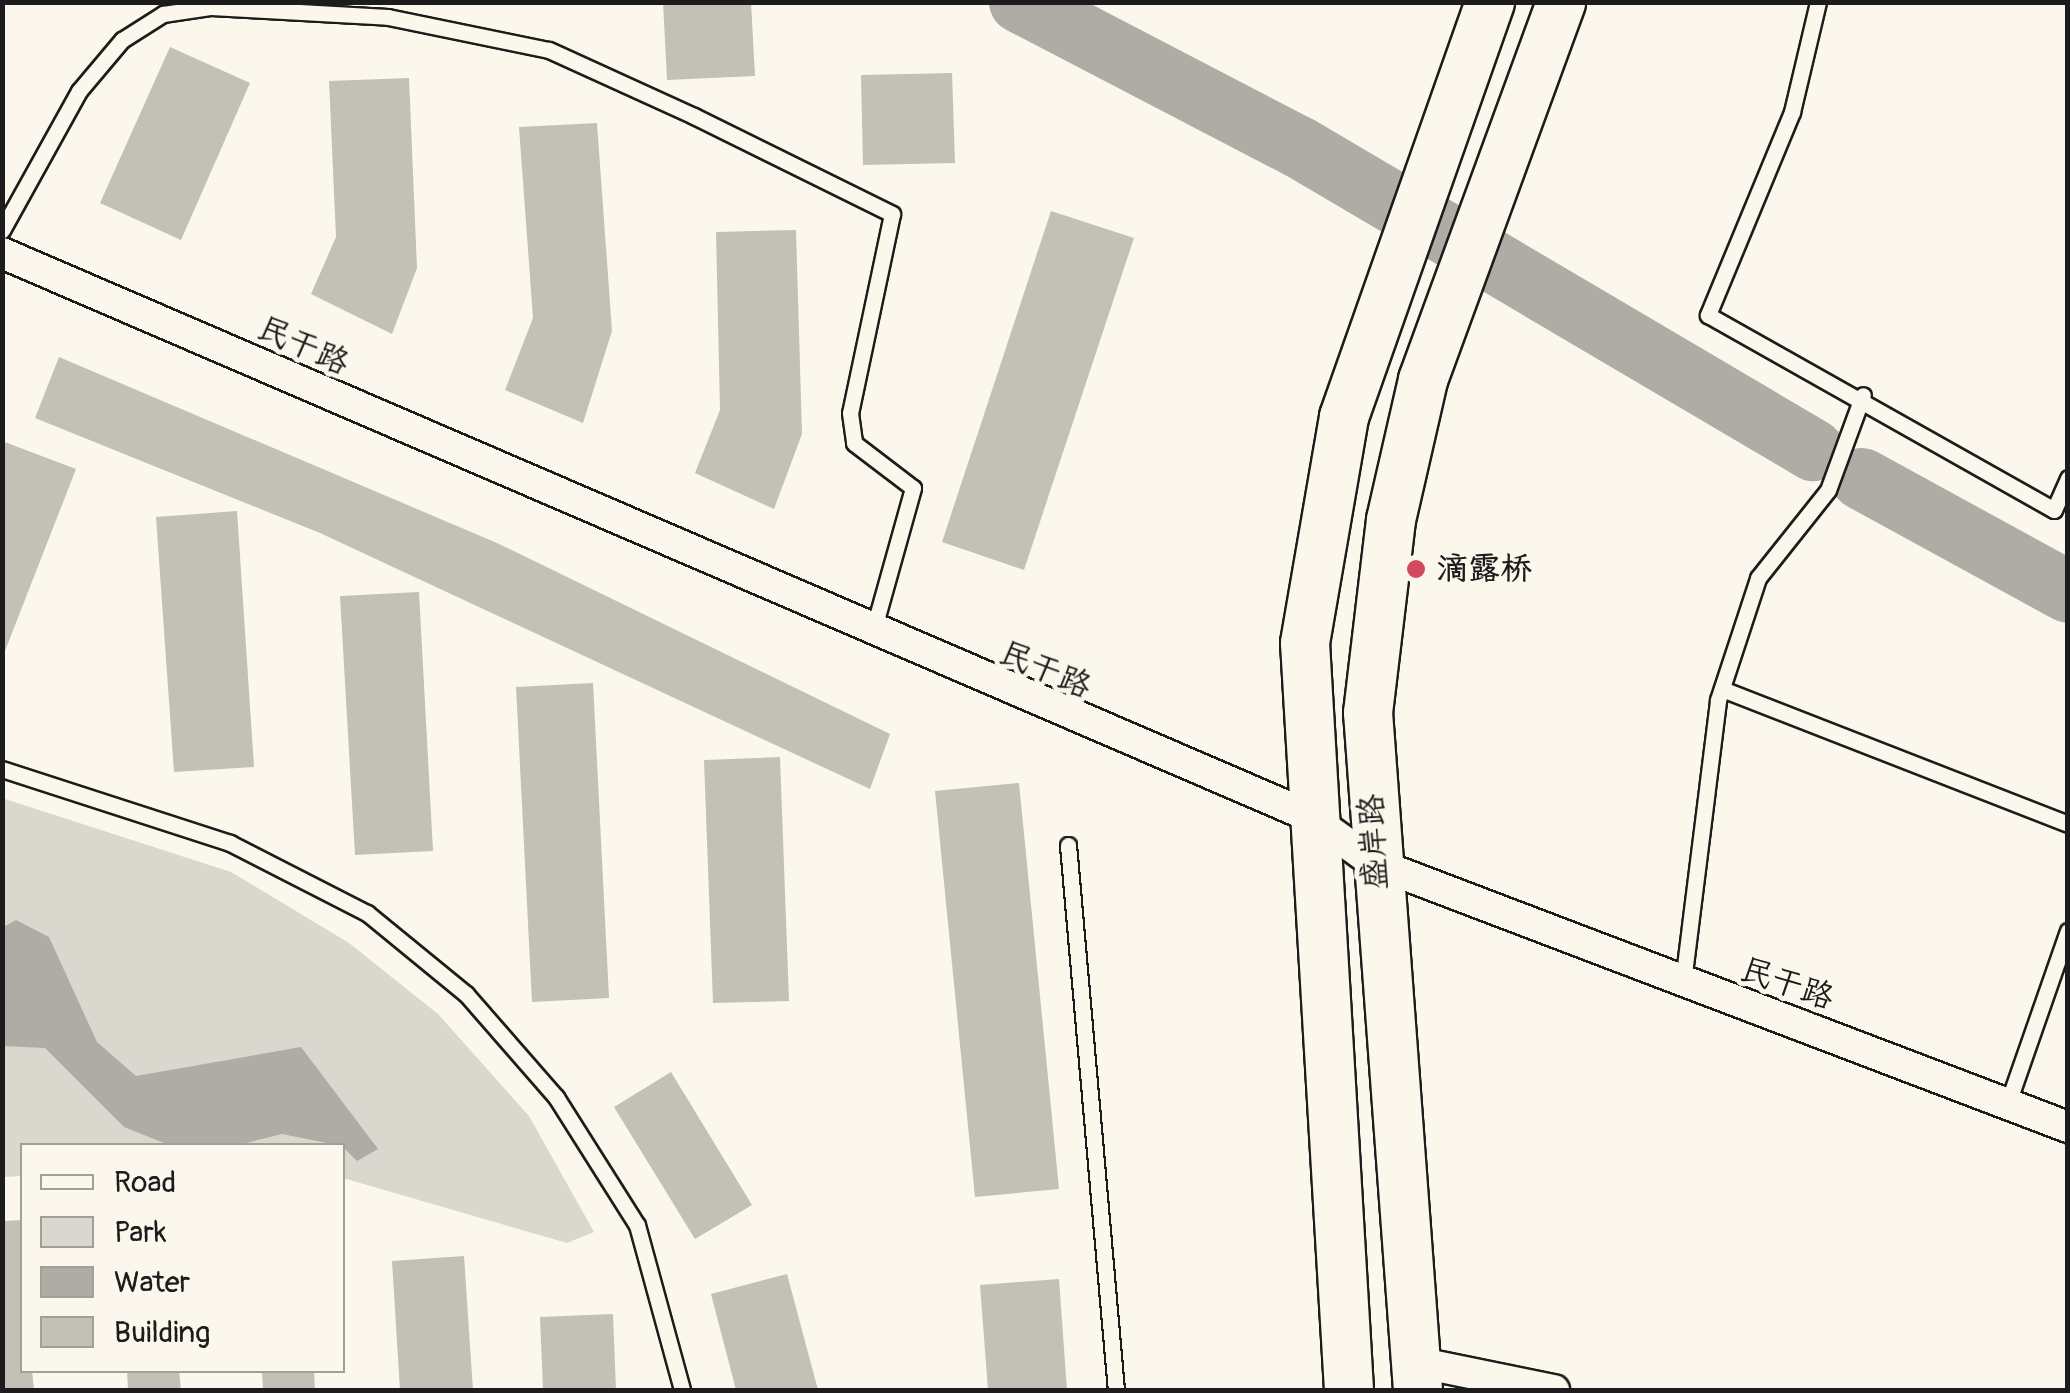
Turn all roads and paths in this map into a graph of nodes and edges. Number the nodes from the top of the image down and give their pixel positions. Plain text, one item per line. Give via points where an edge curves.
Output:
1 (1490, 2) edge
2 (1561, 2) edge
3 (1818, 2) edge
4 (2, 230) edge
5 (2, 253) edge
6 (1863, 395) junction
7 (2068, 478) edge
8 (872, 635) junction
9 (1722, 689) junction
10 (2, 769) edge
11 (1309, 816) junction
12 (2068, 824) edge
13 (1068, 845) dead end
14 (1374, 863) junction
15 (2068, 931) edge
16 (1683, 984) junction
17 (2009, 1100) junction
18 (2068, 1127) edge
19 (1417, 1376) edge
20 (682, 1390) edge
21 (1116, 1390) edge
22 (1348, 1390) edge
23 (1554, 1390) edge

1 - 11 main road via 1344,417 1304,643
2 - 14 main road, 盛岸路 via 1481,205 1390,520 1368,712
3 - 6 lane via 1792,112 1708,315
4 - 8 lane via 79,91 122,40 162,14 210,7 388,18 550,50 694,116 892,214 850,413 854,442 913,488
5 - 8 street, 民干路
6 - 7 lane via 2054,510
6 - 9 lane via 1828,490 1758,578
8 - 11 street, 民干路
9 - 12 lane
9 - 16 lane
10 - 20 lane via 230,843 367,913 466,994 556,1096 637,1225
11 - 14 street, 民干路
11 - 22 main road
13 - 21 lane
14 - 16 street, 民干路
14 - 19 main road, 盛岸路
15 - 17 lane
16 - 17 street, 民干路
17 - 18 street, 民干路
19 - 23 street

